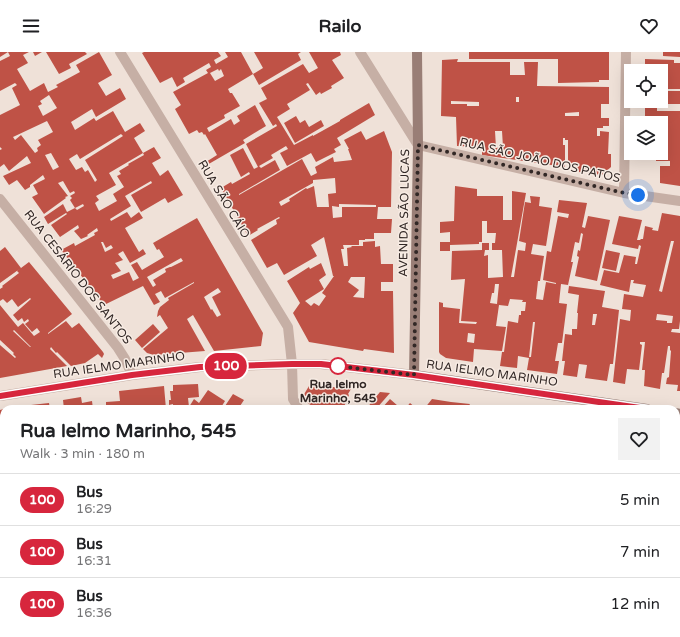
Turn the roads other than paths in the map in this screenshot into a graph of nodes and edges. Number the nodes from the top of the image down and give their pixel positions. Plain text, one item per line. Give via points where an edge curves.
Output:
1 (120, 52) edge
2 (360, 52) edge
3 (417, 52) edge
4 (626, 52) edge
5 (418, 145) junction
6 (624, 193) junction
7 (0, 199) edge
8 (680, 201) edge
9 (292, 364) junction
10 (132, 375) junction
11 (414, 375) junction
12 (0, 396) edge
13 (297, 405) edge
14 (620, 405) edge

1 - 9 street, RUA SÃO CÁIO via 288,328
2 - 5 street
3 - 5 street, AVENIDA SÃO LUCAS
4 - 6 street
5 - 6 street, RUA SÃO JOÃO DOS PATOS
5 - 11 street, AVENIDA SÃO LUCAS
6 - 8 street, RUA SÃO JOÃO DOS PATOS
7 - 10 street, RUA CESÁRIO DOS SANTOS via 118,348
9 - 10 street, RUA IELMO MARINHO via 200,367
9 - 11 street, RUA IELMO MARINHO via 321,364
9 - 13 street, RUA SÃO CÁIO via 294,399
10 - 12 street, RUA IELMO MARINHO
11 - 14 street, RUA IELMO MARINHO

